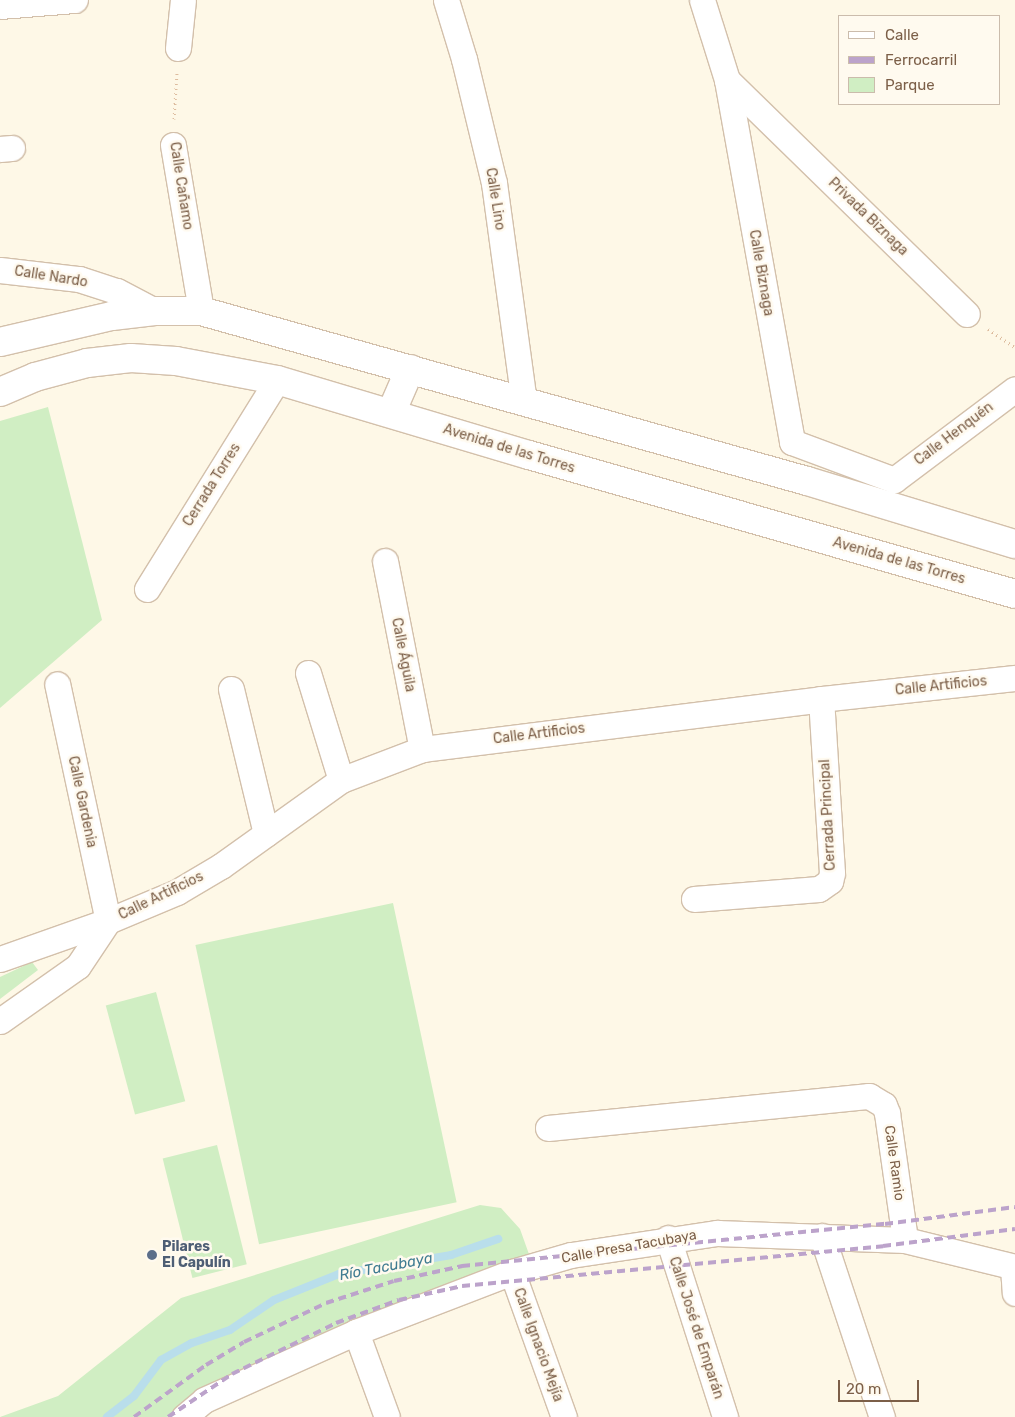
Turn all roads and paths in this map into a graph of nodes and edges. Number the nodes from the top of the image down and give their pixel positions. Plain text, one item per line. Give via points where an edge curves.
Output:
1 (75, 0) edge
2 (183, 0) edge
3 (446, 0) edge
4 (702, 0) edge
5 (0, 6) edge
6 (178, 48) joint
7 (726, 80) junction
8 (173, 145) joint
9 (0, 270) edge
10 (201, 310) junction
11 (156, 311) junction
12 (967, 314) joint
13 (0, 342) edge
14 (1015, 347) edge
15 (410, 369) junction
16 (277, 380) junction
17 (1015, 389) edge
18 (0, 392) edge
19 (524, 402) junction
20 (391, 413) junction
21 (894, 480) joint
22 (1015, 544) edge
23 (385, 561) dead end
24 (146, 589) dead end
25 (1015, 594) edge
26 (308, 673) dead end
27 (1015, 678) edge
28 (57, 684) dead end
29 (231, 689) dead end
30 (821, 699) junction
31 (422, 749) junction
32 (341, 780) junction
33 (266, 834) junction
34 (694, 899) dead end
35 (108, 921) junction
36 (0, 959) edge
37 (0, 1021) edge
38 (548, 1128) dead end
39 (822, 1236) junction
40 (668, 1238) junction
41 (905, 1240) junction
42 (1014, 1267) edge
43 (512, 1272) junction
44 (1015, 1294) edge
45 (356, 1332) junction
46 (207, 1409) edge
47 (184, 1417) edge
48 (387, 1417) edge
49 (564, 1417) edge
50 (725, 1417) edge
51 (882, 1417) edge

1 - 5 street
2 - 6 street
3 - 19 street, Calle Lino via 467,69 494,183
4 - 7 street, Calle Biznaga
6 - 8 path, Calle Cañamo
7 - 12 street, Privada Biznaga
7 - 21 street, Calle Biznaga via 792,442
8 - 10 street, Calle Cañamo
9 - 11 street, Calle Nardo via 79,279 117,291
10 - 11 street
10 - 15 street
11 - 13 street via 112,316
12 - 14 path
15 - 19 street
15 - 20 street
16 - 18 street, Avenida de las Torres via 176,361 131,358 86,363 36,377
16 - 20 street, Avenida de las Torres
16 - 24 street, Cerrada Torres
17 - 21 street, Calle Henquén
19 - 22 street via 807,481
20 - 25 street, Avenida de las Torres
23 - 31 street, Calle Águila
26 - 32 street
27 - 30 street, Calle Artificios
28 - 35 street, Calle Gardenia
29 - 33 street
30 - 31 street, Calle Artificios
30 - 34 street, Cerrada Principal via 830,881 819,889
31 - 32 street, Calle Artificios
32 - 33 street, Calle Artificios
33 - 35 street, Calle Artificios via 177,892
35 - 36 street, Calle Artificios
35 - 37 street, Calle Artificios via 78,966
38 - 41 street, Calle Ramio via 869,1096 884,1105 887,1113
39 - 40 street, Calle Presa Tacubaya via 717,1233
39 - 41 street, Calle Presa Tacubaya
39 - 51 street
40 - 43 street, Calle Presa Tacubaya via 571,1255
40 - 50 street, Calle José de Emparán
41 - 42 street, Calle Presa Tacubaya
42 - 44 street
43 - 45 street, Calle Presa Tacubaya
43 - 49 street, Calle Ignacio Mejía
45 - 46 street, Calle Presa Tacubaya
45 - 48 street
46 - 47 street, Calle Presa Tacubaya

